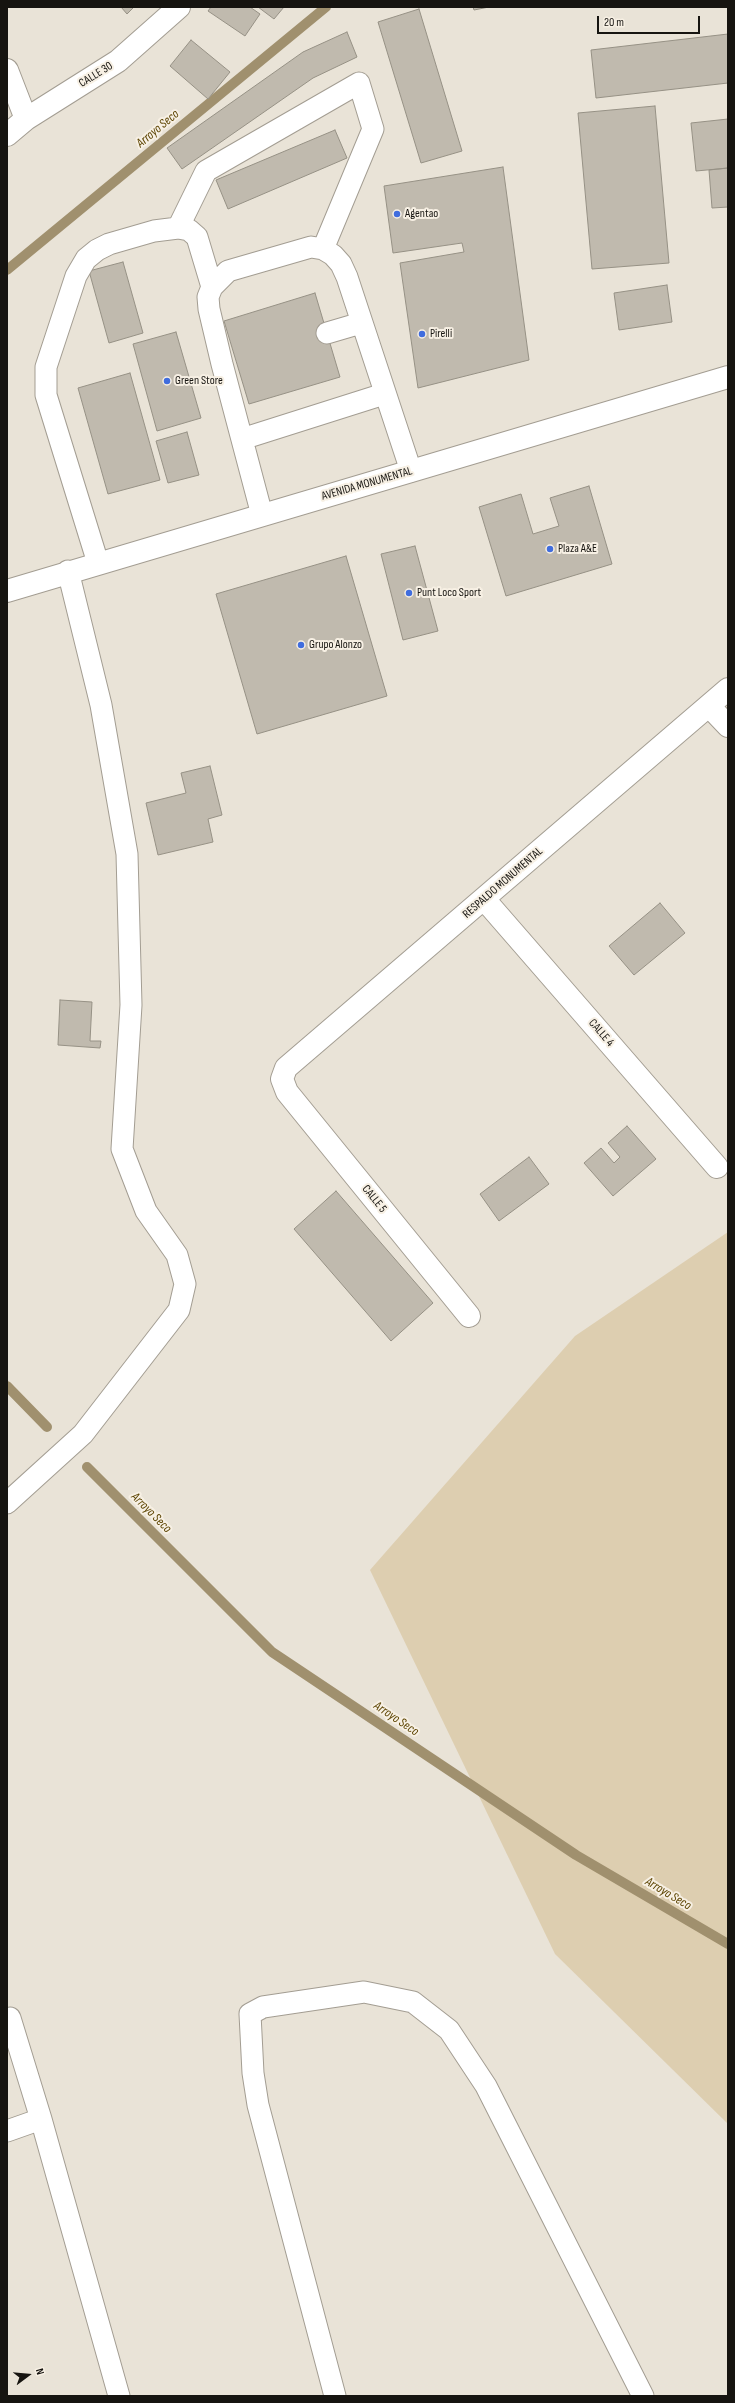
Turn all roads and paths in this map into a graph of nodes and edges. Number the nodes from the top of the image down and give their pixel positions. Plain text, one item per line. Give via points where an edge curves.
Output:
1 (179, 7) edge
2 (7, 70) edge
3 (26, 119) junction
4 (7, 135) edge
5 (178, 228) junction
6 (323, 249) junction
7 (212, 287) junction
8 (362, 323) junction
9 (327, 333) dead end
10 (728, 377) edge
11 (384, 394) junction
12 (242, 439) junction
13 (411, 471) junction
14 (262, 514) junction
15 (98, 563) junction
16 (68, 571) junction
17 (7, 590) edge
18 (728, 689) edge
19 (709, 706) junction
20 (728, 726) edge
21 (484, 899) junction
22 (282, 1079) joint
23 (717, 1167) dead end
24 (469, 1316) dead end
25 (7, 1503) edge
26 (10, 2018) dead end
27 (41, 2119) junction
28 (7, 2131) edge
29 (119, 2396) edge
30 (335, 2396) edge
31 (643, 2396) edge

1 - 3 street, CALLE 30 via 118,61
2 - 3 street
3 - 4 street, CALLE 30
5 - 6 lane via 206,171 359,83 373,129
5 - 7 lane via 189,230 197,237
5 - 15 lane via 154,231 109,244 86,259 76,276 46,367 46,395
6 - 7 lane via 311,247 228,271
6 - 8 lane via 341,264
7 - 12 lane via 208,297 210,309 229,362
8 - 9 lane
8 - 11 lane
10 - 13 street, AVENIDA MONUMENTAL
11 - 12 lane
11 - 13 lane
12 - 14 lane
13 - 14 street, AVENIDA MONUMENTAL
14 - 15 street, AVENIDA MONUMENTAL
15 - 16 street, AVENIDA MONUMENTAL
16 - 17 street, AVENIDA MONUMENTAL
16 - 25 lane via 101,705 127,854 131,1005 122,1149 146,1211 177,1255 185,1284 179,1310 83,1434
18 - 19 street, RESPALDO MONUMENTAL
19 - 20 street
19 - 21 street, RESPALDO MONUMENTAL
21 - 22 street, RESPALDO MONUMENTAL via 286,1068
21 - 23 street, CALLE 4
22 - 24 street, CALLE 5 via 288,1092
26 - 27 lane
27 - 28 lane
27 - 29 lane
30 - 31 lane via 258,2105 253,2073 250,2014 263,2007 364,1992 413,2002 449,2030 486,2086

